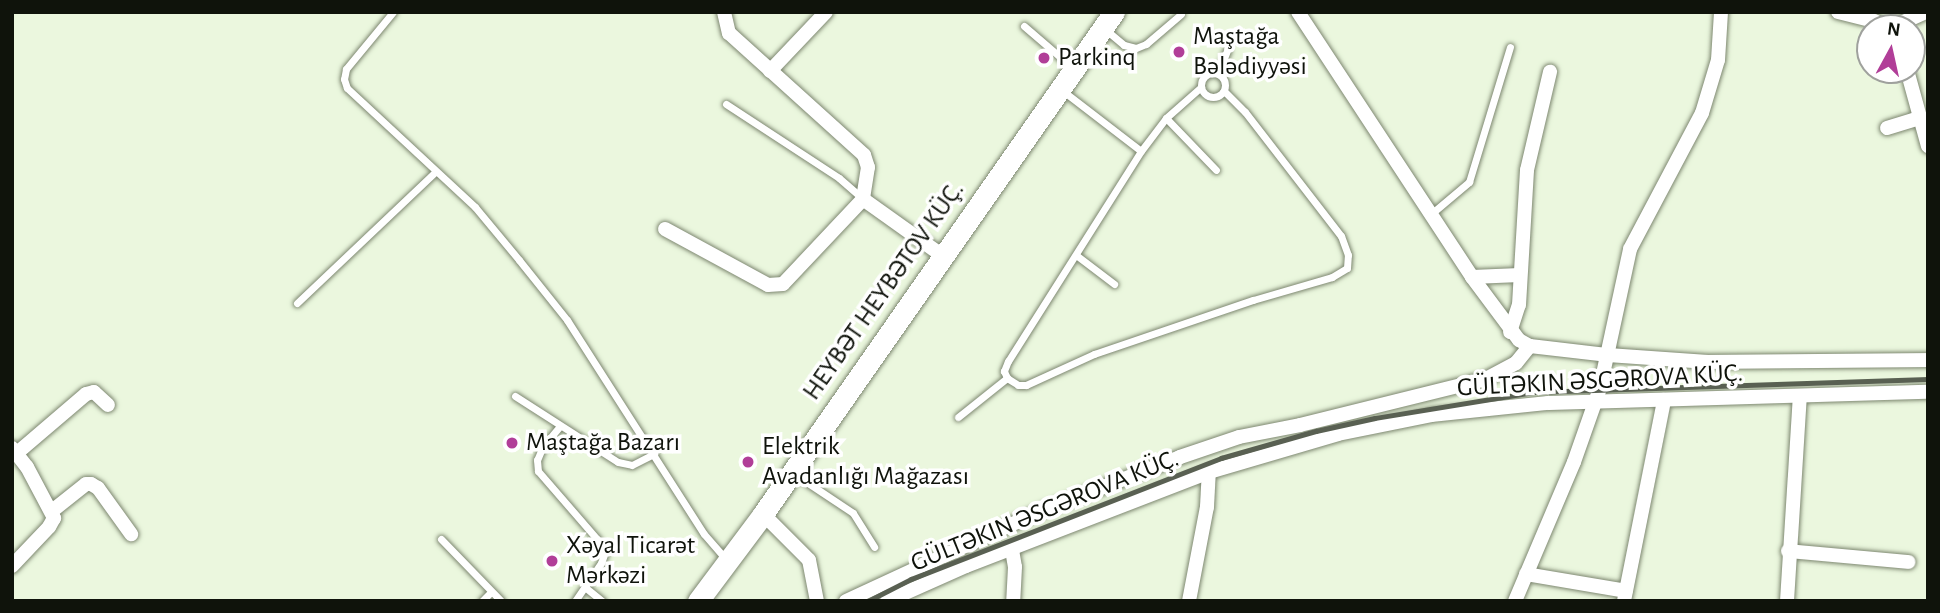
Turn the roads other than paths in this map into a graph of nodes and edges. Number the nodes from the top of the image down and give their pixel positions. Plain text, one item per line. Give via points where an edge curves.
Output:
1 (393, 12) edge
2 (724, 12) edge
3 (826, 12) edge
4 (1298, 12) edge
5 (1721, 12) edge
6 (1838, 12) edge
7 (1181, 14) edge
8 (1856, 16) edge
9 (1108, 20) edge
10 (1024, 26) dead end
11 (1510, 47) dead end
12 (1227, 50) dead end
13 (1074, 68) junction
14 (770, 71) junction
15 (1550, 72) dead end
16 (1218, 74) junction
17 (1911, 84) edge
18 (1201, 87) junction
19 (1060, 89) junction
20 (1224, 91) junction
21 (726, 104) dead end
22 (1166, 118) junction
23 (1920, 118) junction
24 (1887, 128) dead end
25 (1928, 146) edge
26 (1141, 151) junction
27 (1216, 170) dead end
28 (435, 172) junction
29 (863, 198) junction
30 (1431, 214) junction
31 (665, 229) dead end
32 (1076, 255) junction
33 (943, 256) junction
34 (1520, 275) junction
35 (1472, 276) junction
36 (1114, 284) dead end
37 (297, 303) dead end
38 (1510, 332) junction
39 (1530, 346) junction
40 (1608, 355) junction
41 (1928, 360) edge
42 (1007, 378) junction
43 (1928, 392) edge
44 (515, 396) dead end
45 (1800, 396) junction
46 (1664, 400) junction
47 (1596, 402) junction
48 (108, 405) dead end
49 (958, 416) dead end
50 (560, 426) junction
51 (15, 450) edge
52 (654, 454) junction
53 (792, 472) junction
54 (1209, 472) junction
55 (52, 511) junction
56 (763, 514) junction
57 (131, 534) dead end
58 (441, 539) dead end
59 (874, 547) dead end
60 (1012, 550) junction
61 (1788, 551) junction
62 (729, 561) junction
63 (1909, 562) dead end
64 (12, 566) edge
65 (1527, 574) junction
66 (586, 588) junction
67 (491, 592) junction
68 (1625, 596) edge
69 (891, 600) edge
70 (482, 601) edge
71 (501, 601) edge
72 (575, 601) edge
73 (601, 601) edge
74 (698, 601) edge
75 (817, 601) edge
76 (846, 601) edge
77 (1013, 601) edge
78 (1189, 601) edge
79 (1515, 601) edge
80 (1787, 601) edge

1 - 28 lane via 346,69 344,79 354,97
2 - 14 street via 729,33
3 - 14 street
4 - 30 street
5 - 40 street via 1718,60 1702,113 1630,249
6 - 8 street
7 - 9 lane via 1136,48 1124,46
9 - 13 main road, HEYBƏT HEYBƏTOV KÜÇ.
10 - 13 lane
11 - 30 lane via 1469,182
12 - 16 lane
13 - 19 main road, HEYBƏT HEYBƏTOV KÜÇ.
14 - 29 street via 864,155 868,167
15 - 34 street via 1527,170
16 - 18 lane via 1208,74
16 - 20 lane via 1225,81
17 - 23 street
18 - 20 lane via 1211,97
18 - 22 lane
19 - 26 lane
19 - 33 main road, HEYBƏT HEYBƏTOV KÜÇ.
20 - 42 lane via 1341,236 1348,262 1343,273 1094,354 1026,385
21 - 29 lane
22 - 26 lane
22 - 27 lane
23 - 24 street
23 - 25 street
26 - 32 lane
28 - 37 lane
28 - 52 lane via 475,207 567,320
29 - 31 street via 783,284 768,285
29 - 33 street
30 - 35 street
32 - 36 lane
32 - 42 lane via 1008,361
33 - 53 main road, HEYBƏT HEYBƏTOV KÜÇ.
34 - 35 street
34 - 38 street via 1519,304
35 - 38 street
38 - 39 street
39 - 40 street
39 - 76 street via 1516,363 1486,380 1240,437 1180,457 1034,514
40 - 41 street via 1708,362
40 - 47 street
42 - 49 lane
43 - 45 street, GÜLTƏKIN ƏSGƏROVA KÜÇ.
44 - 50 lane
45 - 46 street, GÜLTƏKIN ƏSGƏROVA KÜÇ.
45 - 61 street
46 - 47 street, GÜLTƏKIN ƏSGƏROVA KÜÇ.
46 - 68 street
47 - 54 street, GÜLTƏKIN ƏSGƏROVA KÜÇ. via 1431,415 1338,435
47 - 65 street
48 - 51 street via 94,392 86,394
50 - 52 lane via 618,462 632,465
50 - 66 lane via 542,446 538,471 605,552
51 - 55 street
52 - 62 lane via 704,534
53 - 56 main road, HEYBƏT HEYBƏTOV KÜÇ.
53 - 59 lane via 853,513
54 - 60 street, GÜLTƏKIN ƏSGƏROVA KÜÇ.
54 - 78 street
55 - 57 street via 91,484
55 - 64 street via 49,527
56 - 62 main road, HEYBƏT HEYBƏTOV KÜÇ.
56 - 75 street via 809,560
58 - 67 lane
60 - 69 street, GÜLTƏKIN ƏSGƏROVA KÜÇ.
60 - 77 street via 1016,567
61 - 63 street
61 - 80 street
62 - 74 main road, HEYBƏT HEYBƏTOV KÜÇ.
65 - 68 street
65 - 79 street
66 - 72 lane
66 - 73 lane
67 - 70 lane
67 - 71 lane

